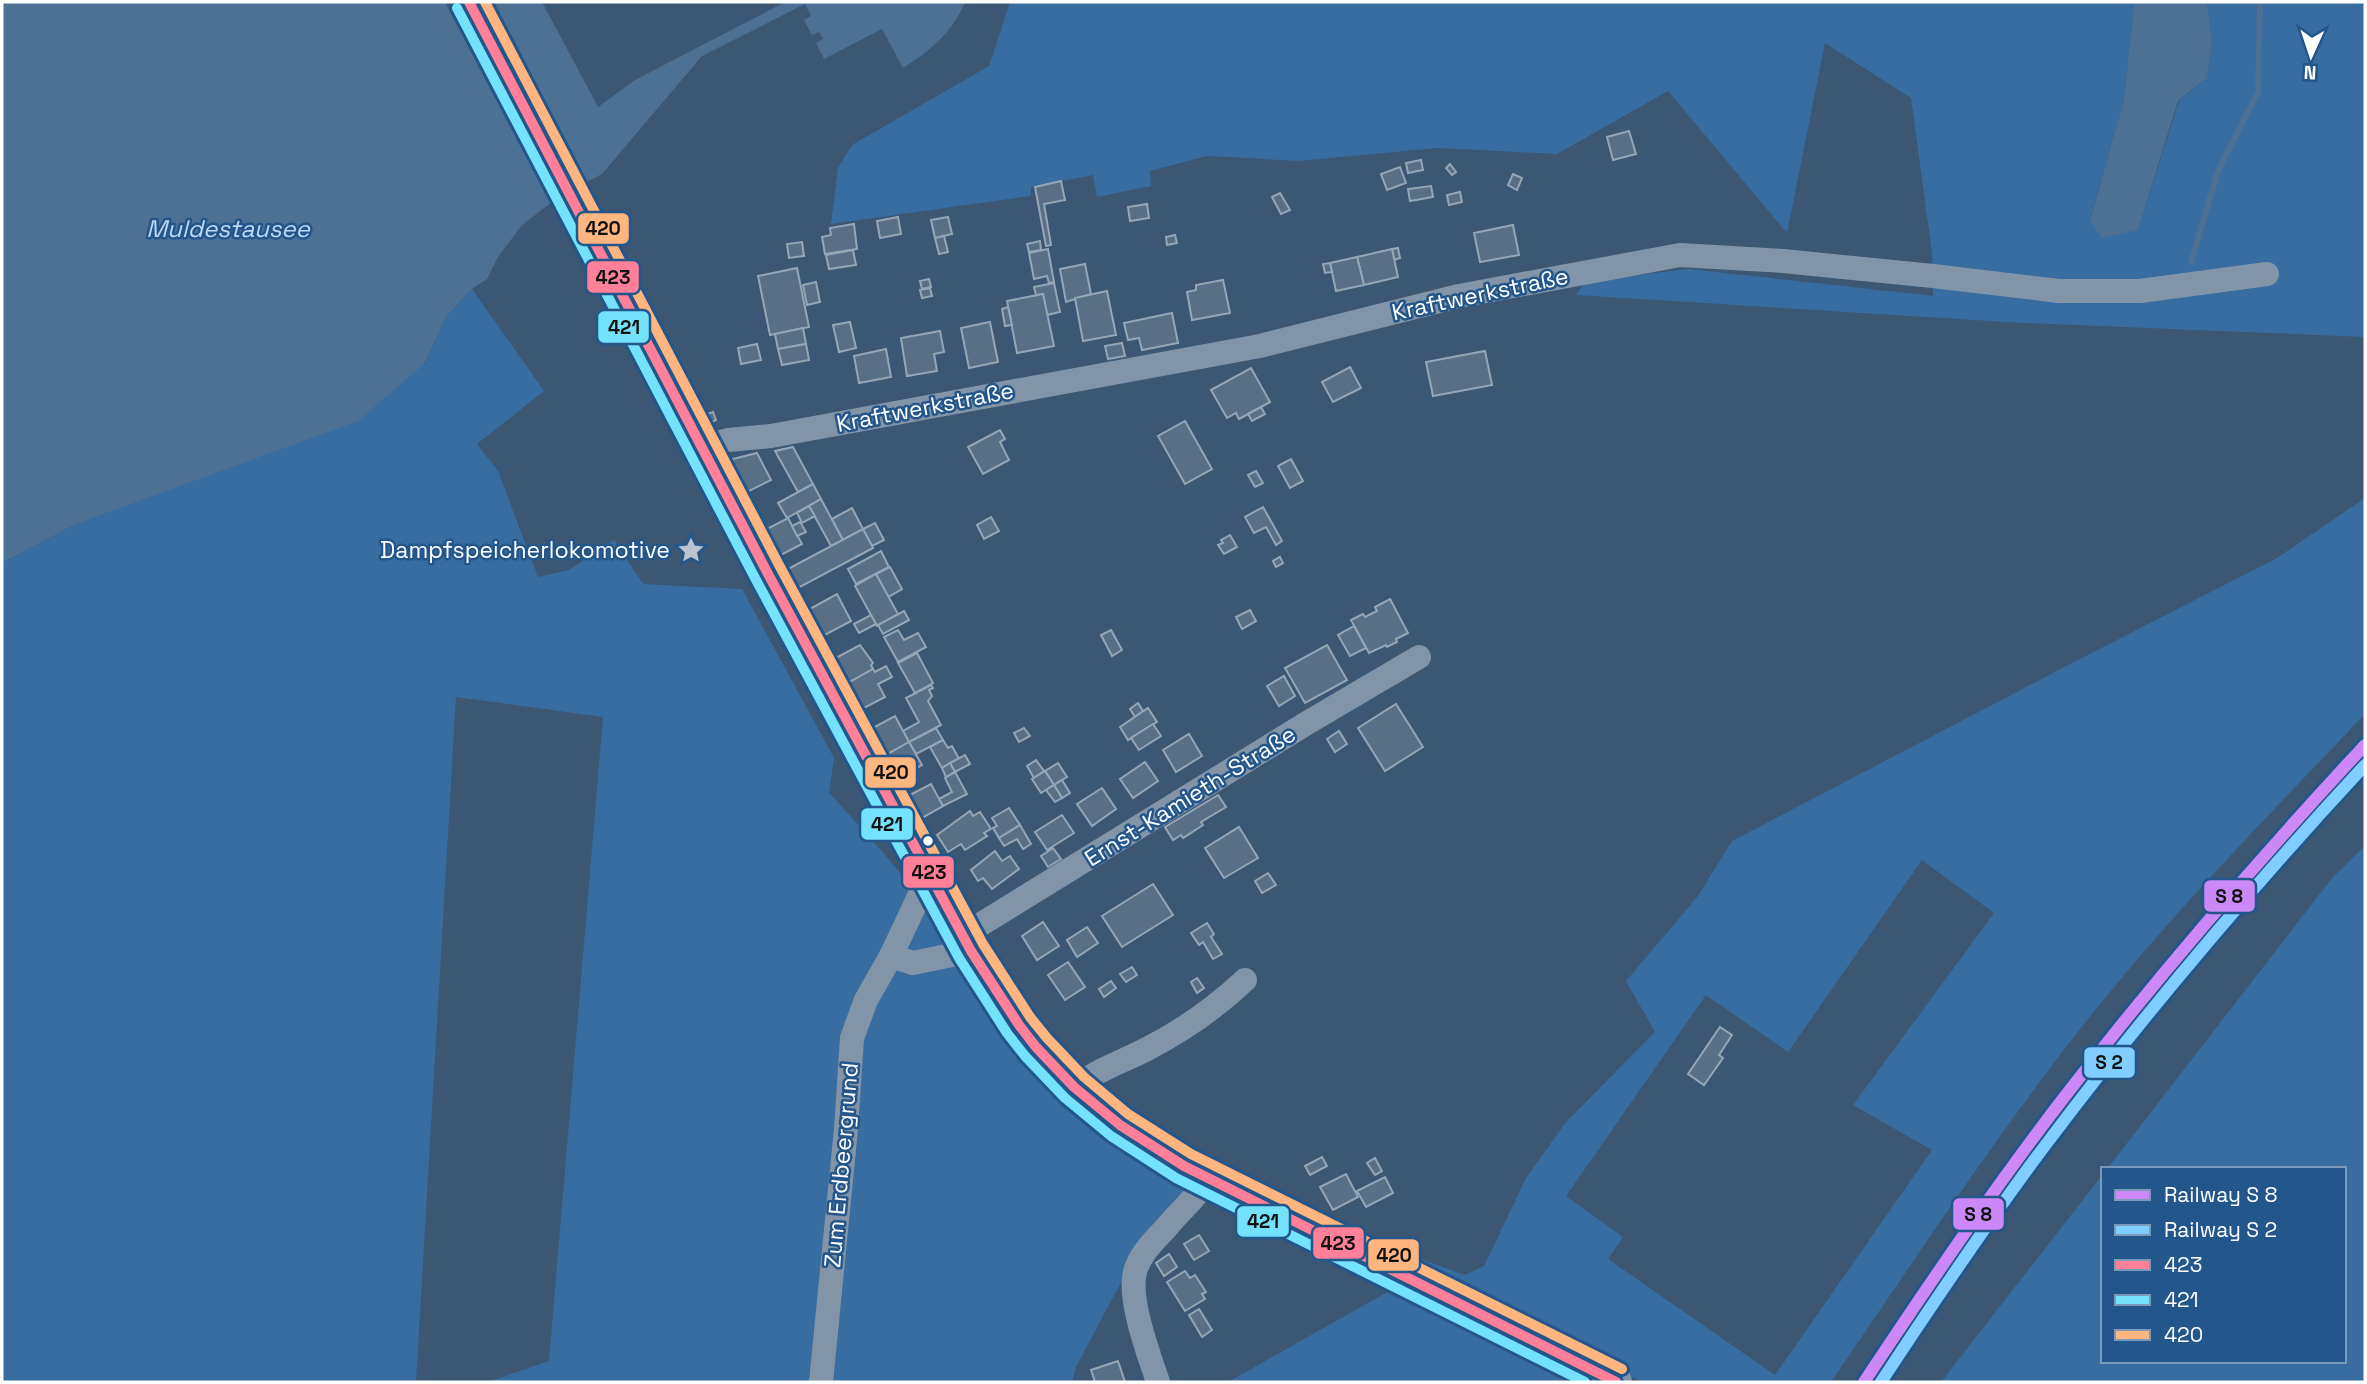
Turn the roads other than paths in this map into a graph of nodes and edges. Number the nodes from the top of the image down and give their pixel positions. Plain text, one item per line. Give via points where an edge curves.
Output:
1 (469, 2) edge
2 (2267, 274) dead end
3 (702, 447) junction
4 (1419, 657) dead end
5 (929, 875) junction
6 (967, 944) junction
7 (891, 956) junction
8 (1245, 980) dead end
9 (1074, 1087) junction
10 (1208, 1179) junction
11 (821, 1382) edge
12 (1158, 1382) edge
13 (1616, 1382) edge

1 - 3 main road
2 - 3 street, Kraftwerkstraße via 2140,291 2059,291 1797,262 1680,255 1459,296 1260,346
3 - 5 main road
4 - 6 street, Ernst-Kamieth-Straße via 1307,723
5 - 6 main road
5 - 7 street, Zum Erdbeergrund
6 - 7 street via 940,959 913,962
6 - 9 main road via 1019,1025
7 - 11 street, Zum Erdbeergrund via 866,1000 852,1038
8 - 9 street via 1192,1024
9 - 10 main road via 1140,1139
10 - 12 street via 1142,1256 1135,1272 1138,1311
10 - 13 main road

